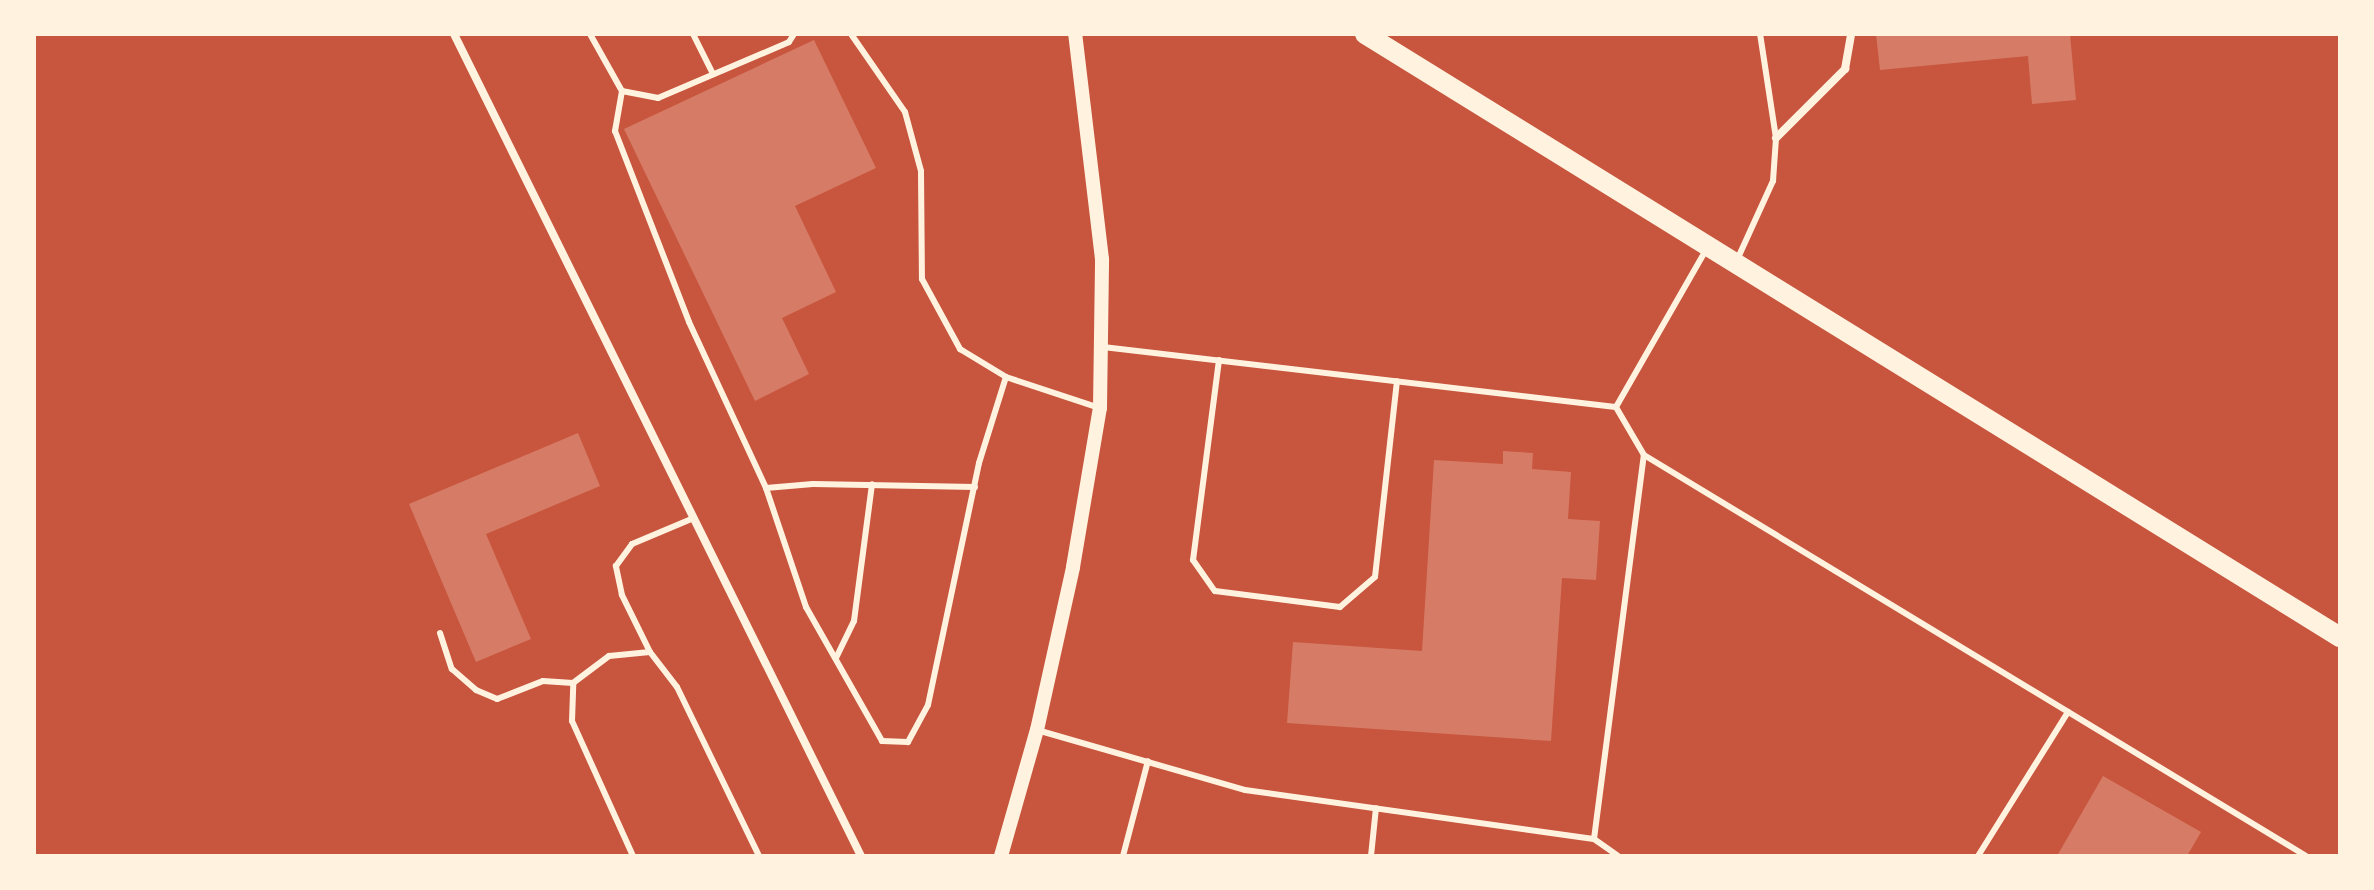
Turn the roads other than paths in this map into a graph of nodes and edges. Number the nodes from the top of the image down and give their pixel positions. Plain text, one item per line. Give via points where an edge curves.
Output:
1 (454, 34) edge
2 (590, 34) edge
3 (693, 34) edge
4 (794, 34) edge
5 (851, 34) edge
6 (1075, 34) edge
7 (1365, 34) edge
8 (1760, 34) edge
9 (1851, 34) edge
10 (713, 74) junction
11 (622, 91) junction
12 (1776, 138) junction
13 (1709, 245) junction
14 (1736, 262) junction
15 (1103, 347) junction
16 (1219, 360) junction
17 (1006, 377) junction
18 (1397, 381) junction
19 (1616, 407) junction
20 (1100, 408) junction
21 (1644, 455) junction
22 (872, 484) junction
23 (975, 487) junction
24 (766, 488) junction
25 (694, 518) junction
26 (440, 633) dead end
27 (2340, 637) edge
28 (650, 652) junction
29 (836, 658) junction
30 (573, 683) junction
31 (2068, 712) junction
32 (1037, 730) junction
33 (1148, 761) junction
34 (1376, 808) junction
35 (1594, 839) junction
36 (633, 856) edge
37 (759, 856) edge
38 (861, 856) edge
39 (1001, 856) edge
40 (1123, 856) edge
41 (1371, 856) edge
42 (1618, 856) edge
43 (1978, 856) edge
44 (2306, 856) edge

1 - 25 street
2 - 11 lane
3 - 10 lane
4 - 10 lane via 789,42
5 - 17 lane via 905,112 921,171 922,279 960,349
6 - 15 street via 1102,259
7 - 13 main road
8 - 12 lane
9 - 12 street via 1845,69
10 - 11 lane via 658,98
11 - 24 lane via 615,131 689,322
12 - 14 lane via 1773,181
13 - 14 main road
13 - 19 lane
14 - 27 main road
15 - 16 lane
15 - 20 street
16 - 18 lane
16 - 18 lane via 1193,560 1215,591 1340,607 1375,577
17 - 20 lane
17 - 23 lane
18 - 19 lane
19 - 21 lane
20 - 32 street via 1073,567
21 - 31 lane
21 - 35 lane
22 - 23 lane
22 - 24 lane
22 - 29 lane via 854,621
23 - 29 lane via 928,705 908,742 882,741
24 - 29 lane via 806,607
25 - 28 lane via 632,544 616,566 622,595
25 - 38 street
26 - 30 lane via 452,669 476,690 497,699 543,681
28 - 30 lane via 609,656
28 - 37 lane via 677,687
30 - 36 lane via 572,721
31 - 43 lane
31 - 44 lane
32 - 33 lane
32 - 39 street
33 - 34 lane via 1245,790
33 - 40 lane
34 - 35 lane
34 - 41 lane
35 - 42 lane

